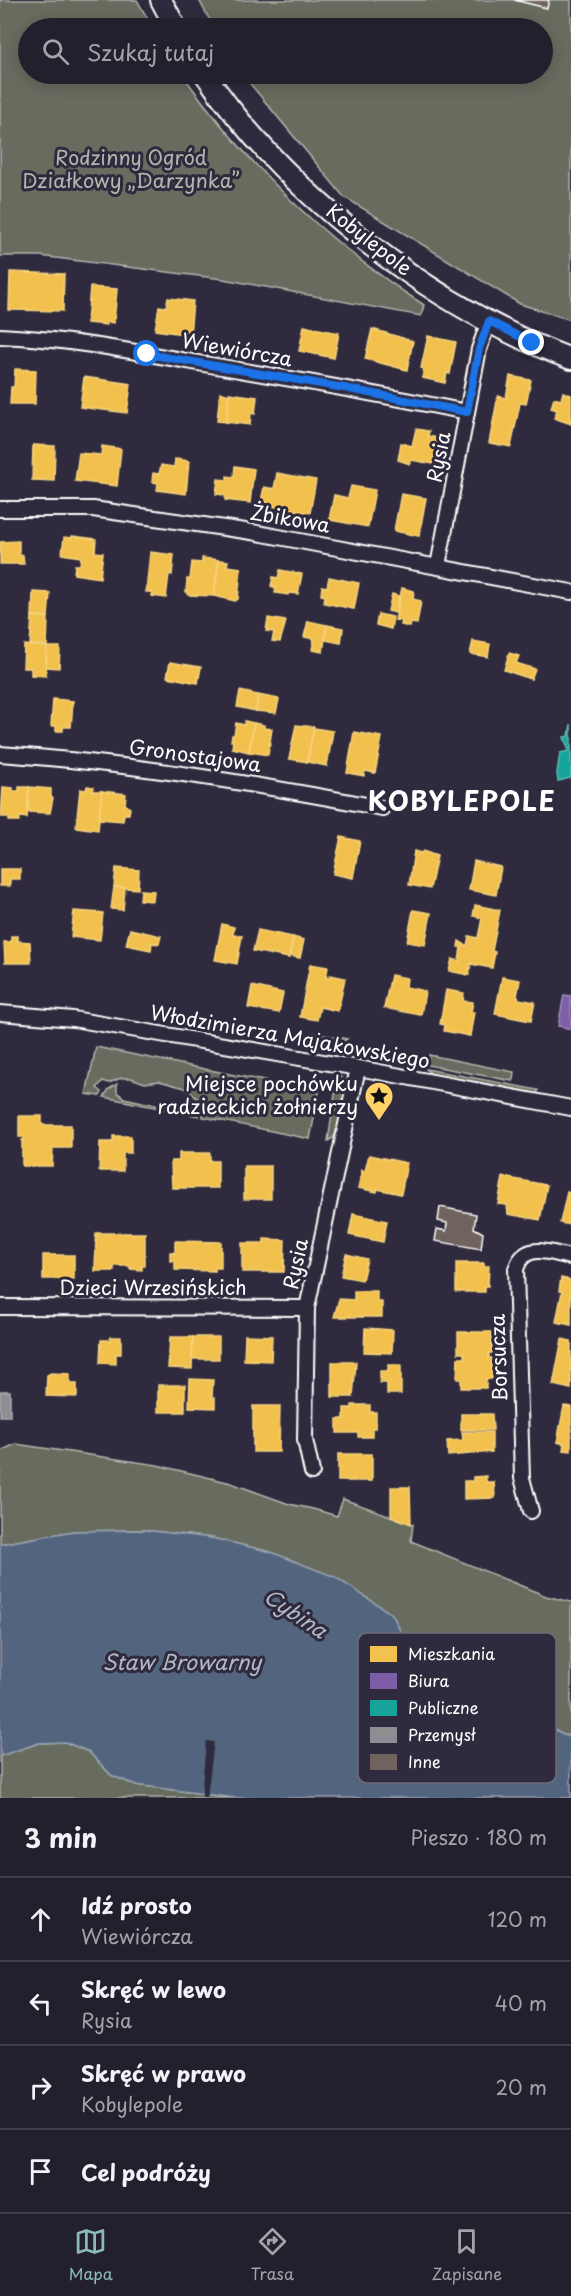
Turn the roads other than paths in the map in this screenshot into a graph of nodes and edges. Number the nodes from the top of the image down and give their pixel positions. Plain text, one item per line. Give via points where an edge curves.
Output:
1 (161, 0) edge
2 (171, 18) edge
3 (213, 84) edge
4 (489, 321) junction
5 (0, 336) edge
6 (571, 359) edge
7 (467, 412) junction
8 (0, 509) edge
9 (438, 566) junction
10 (571, 592) edge
11 (0, 754) edge
12 (382, 808) dead end
13 (0, 1013) edge
14 (358, 1068) junction
15 (571, 1108) edge
16 (571, 1257) edge
17 (0, 1307) edge
18 (307, 1308) junction
19 (312, 1472) dead end
20 (531, 1510) dead end

1 - 2 street
3 - 4 street, Kobylepole via 275,158 338,217 413,276
4 - 6 street, Kobylepole
4 - 7 street, Rysia via 479,349
5 - 7 street, Wiewiórcza via 147,354
7 - 9 street, Rysia
8 - 9 street, Żbikowa via 93,509 252,532
9 - 10 street, Żbikowa
11 - 12 street, Gronostajowa via 177,772
13 - 14 street, Włodzimierza Majakowskiego via 73,1019
14 - 15 street, Włodzimierza Majakowskiego
14 - 18 street, Rysia
16 - 20 street, Borsucza via 535,1251 519,1259 516,1269 522,1478
17 - 18 street, Dzieci Wrzesińskich
18 - 19 street, Rysia via 305,1440

